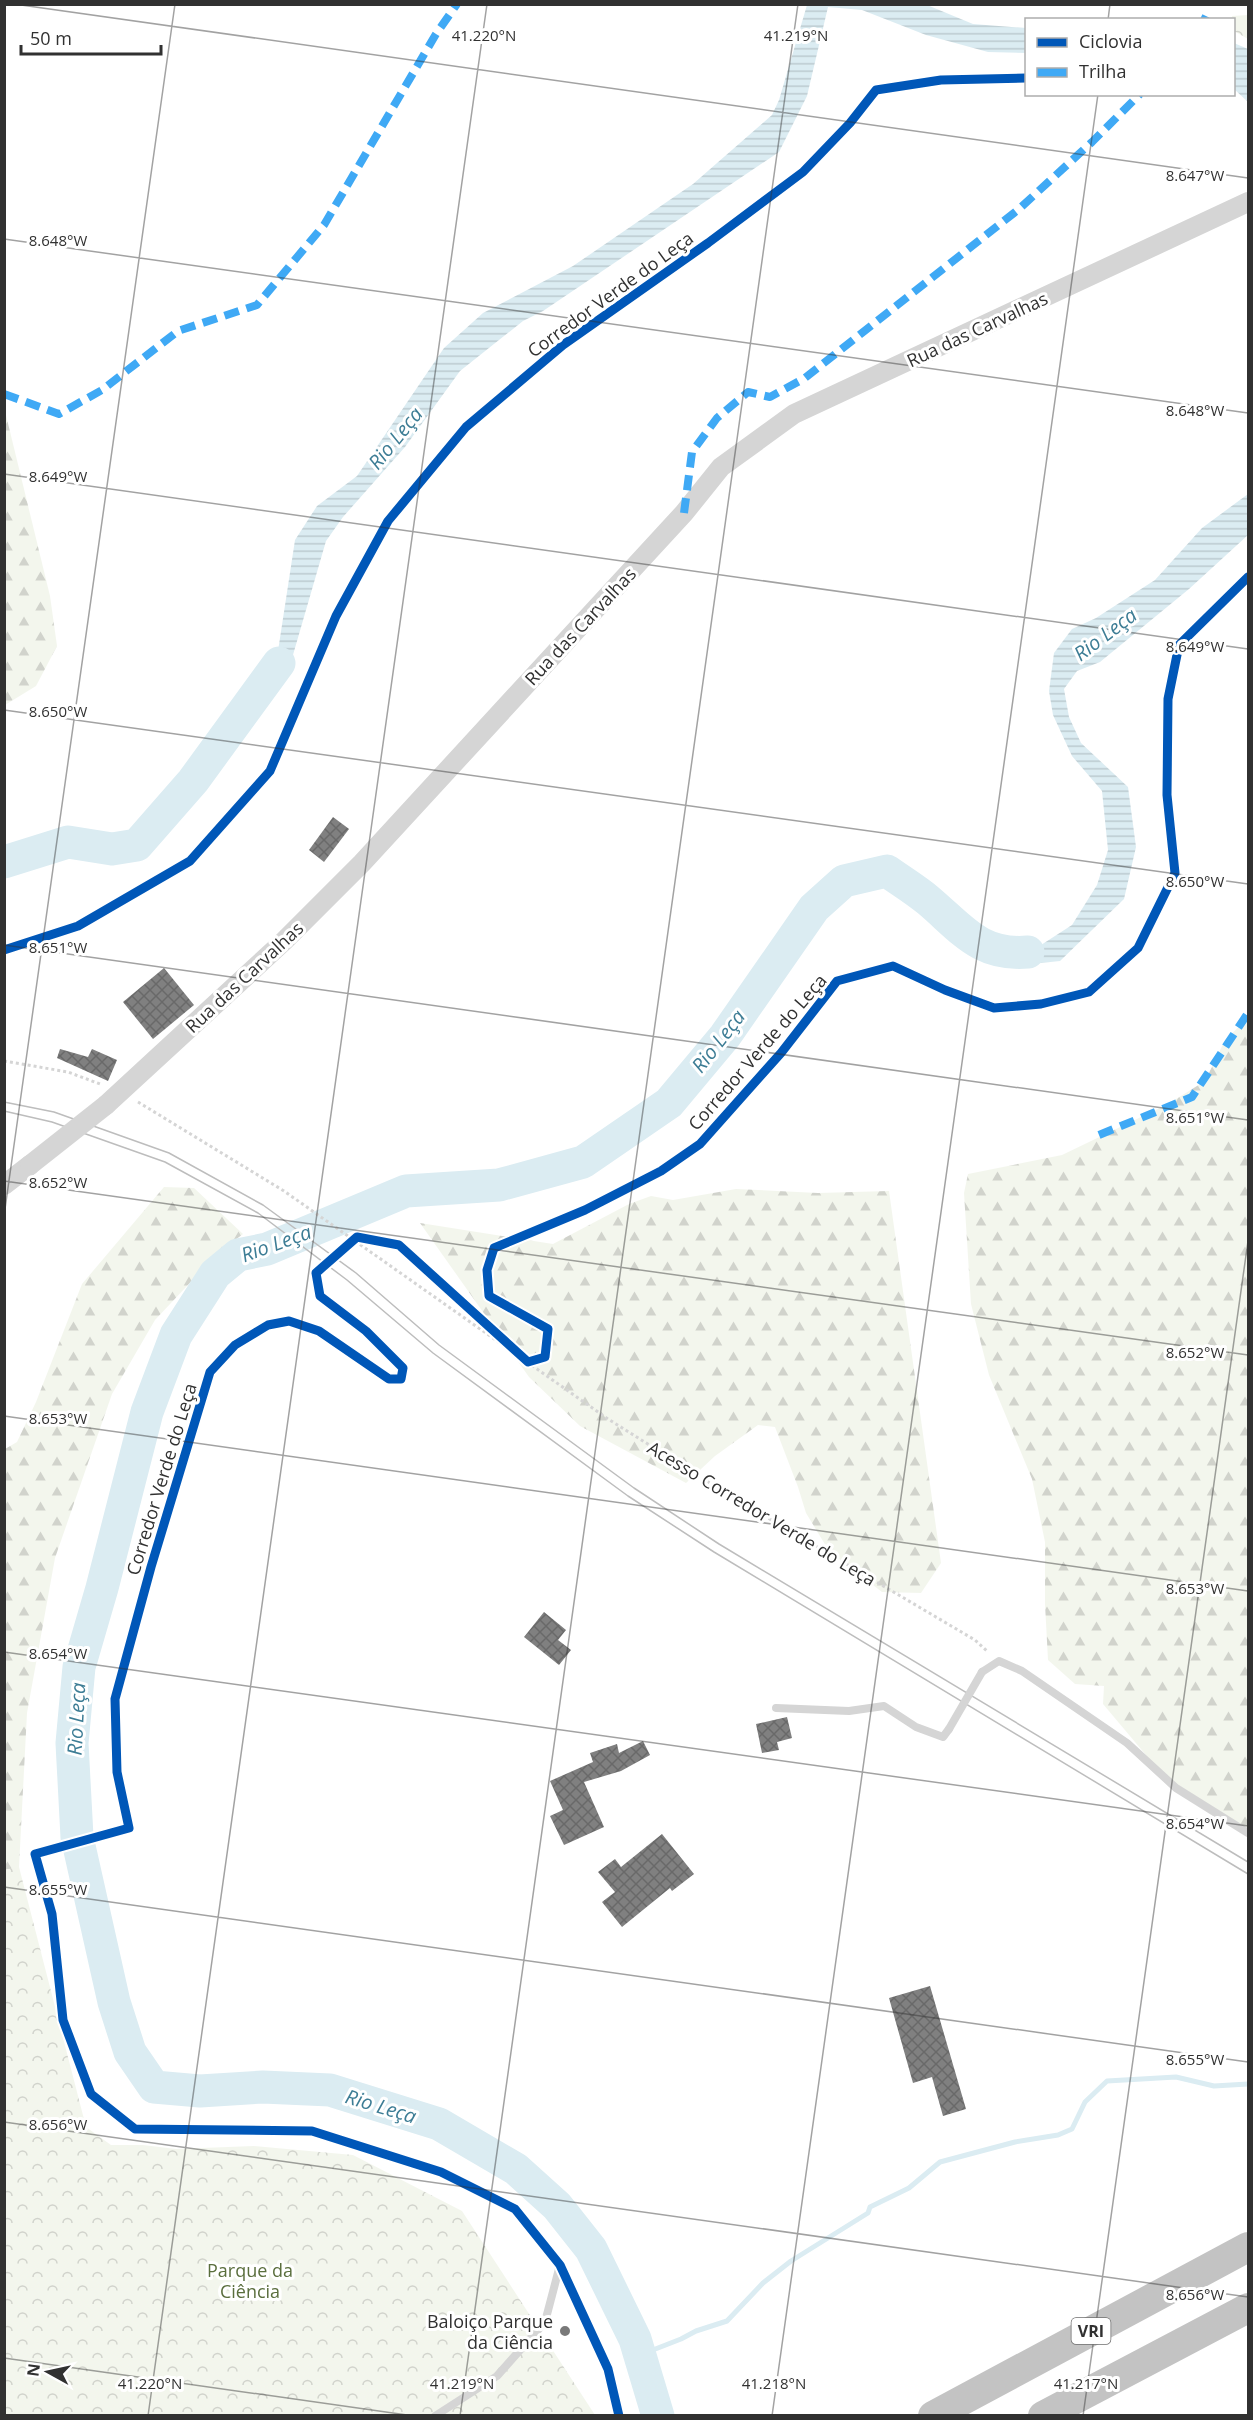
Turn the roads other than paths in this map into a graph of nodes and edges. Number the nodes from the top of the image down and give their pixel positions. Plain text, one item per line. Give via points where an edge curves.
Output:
1 (1248, 202) edge
2 (4, 1185) edge
3 (776, 1708) dead end
4 (1248, 1833) edge
5 (1248, 2247) edge
6 (560, 2265) dead end
7 (1248, 2308) edge
8 (435, 2415) edge
9 (933, 2415) edge
10 (1043, 2415) edge

1 - 2 street, Rua das Carvalhas, bridge via 794,414 721,468 362,863 113,1099
3 - 4 lane, bridge via 849,1711 884,1706 916,1727 943,1737 982,1672 999,1661 1022,1671 1127,1743 1176,1788
5 - 9 highway, VRI
6 - 8 lane via 545,2322 497,2376
7 - 10 highway

